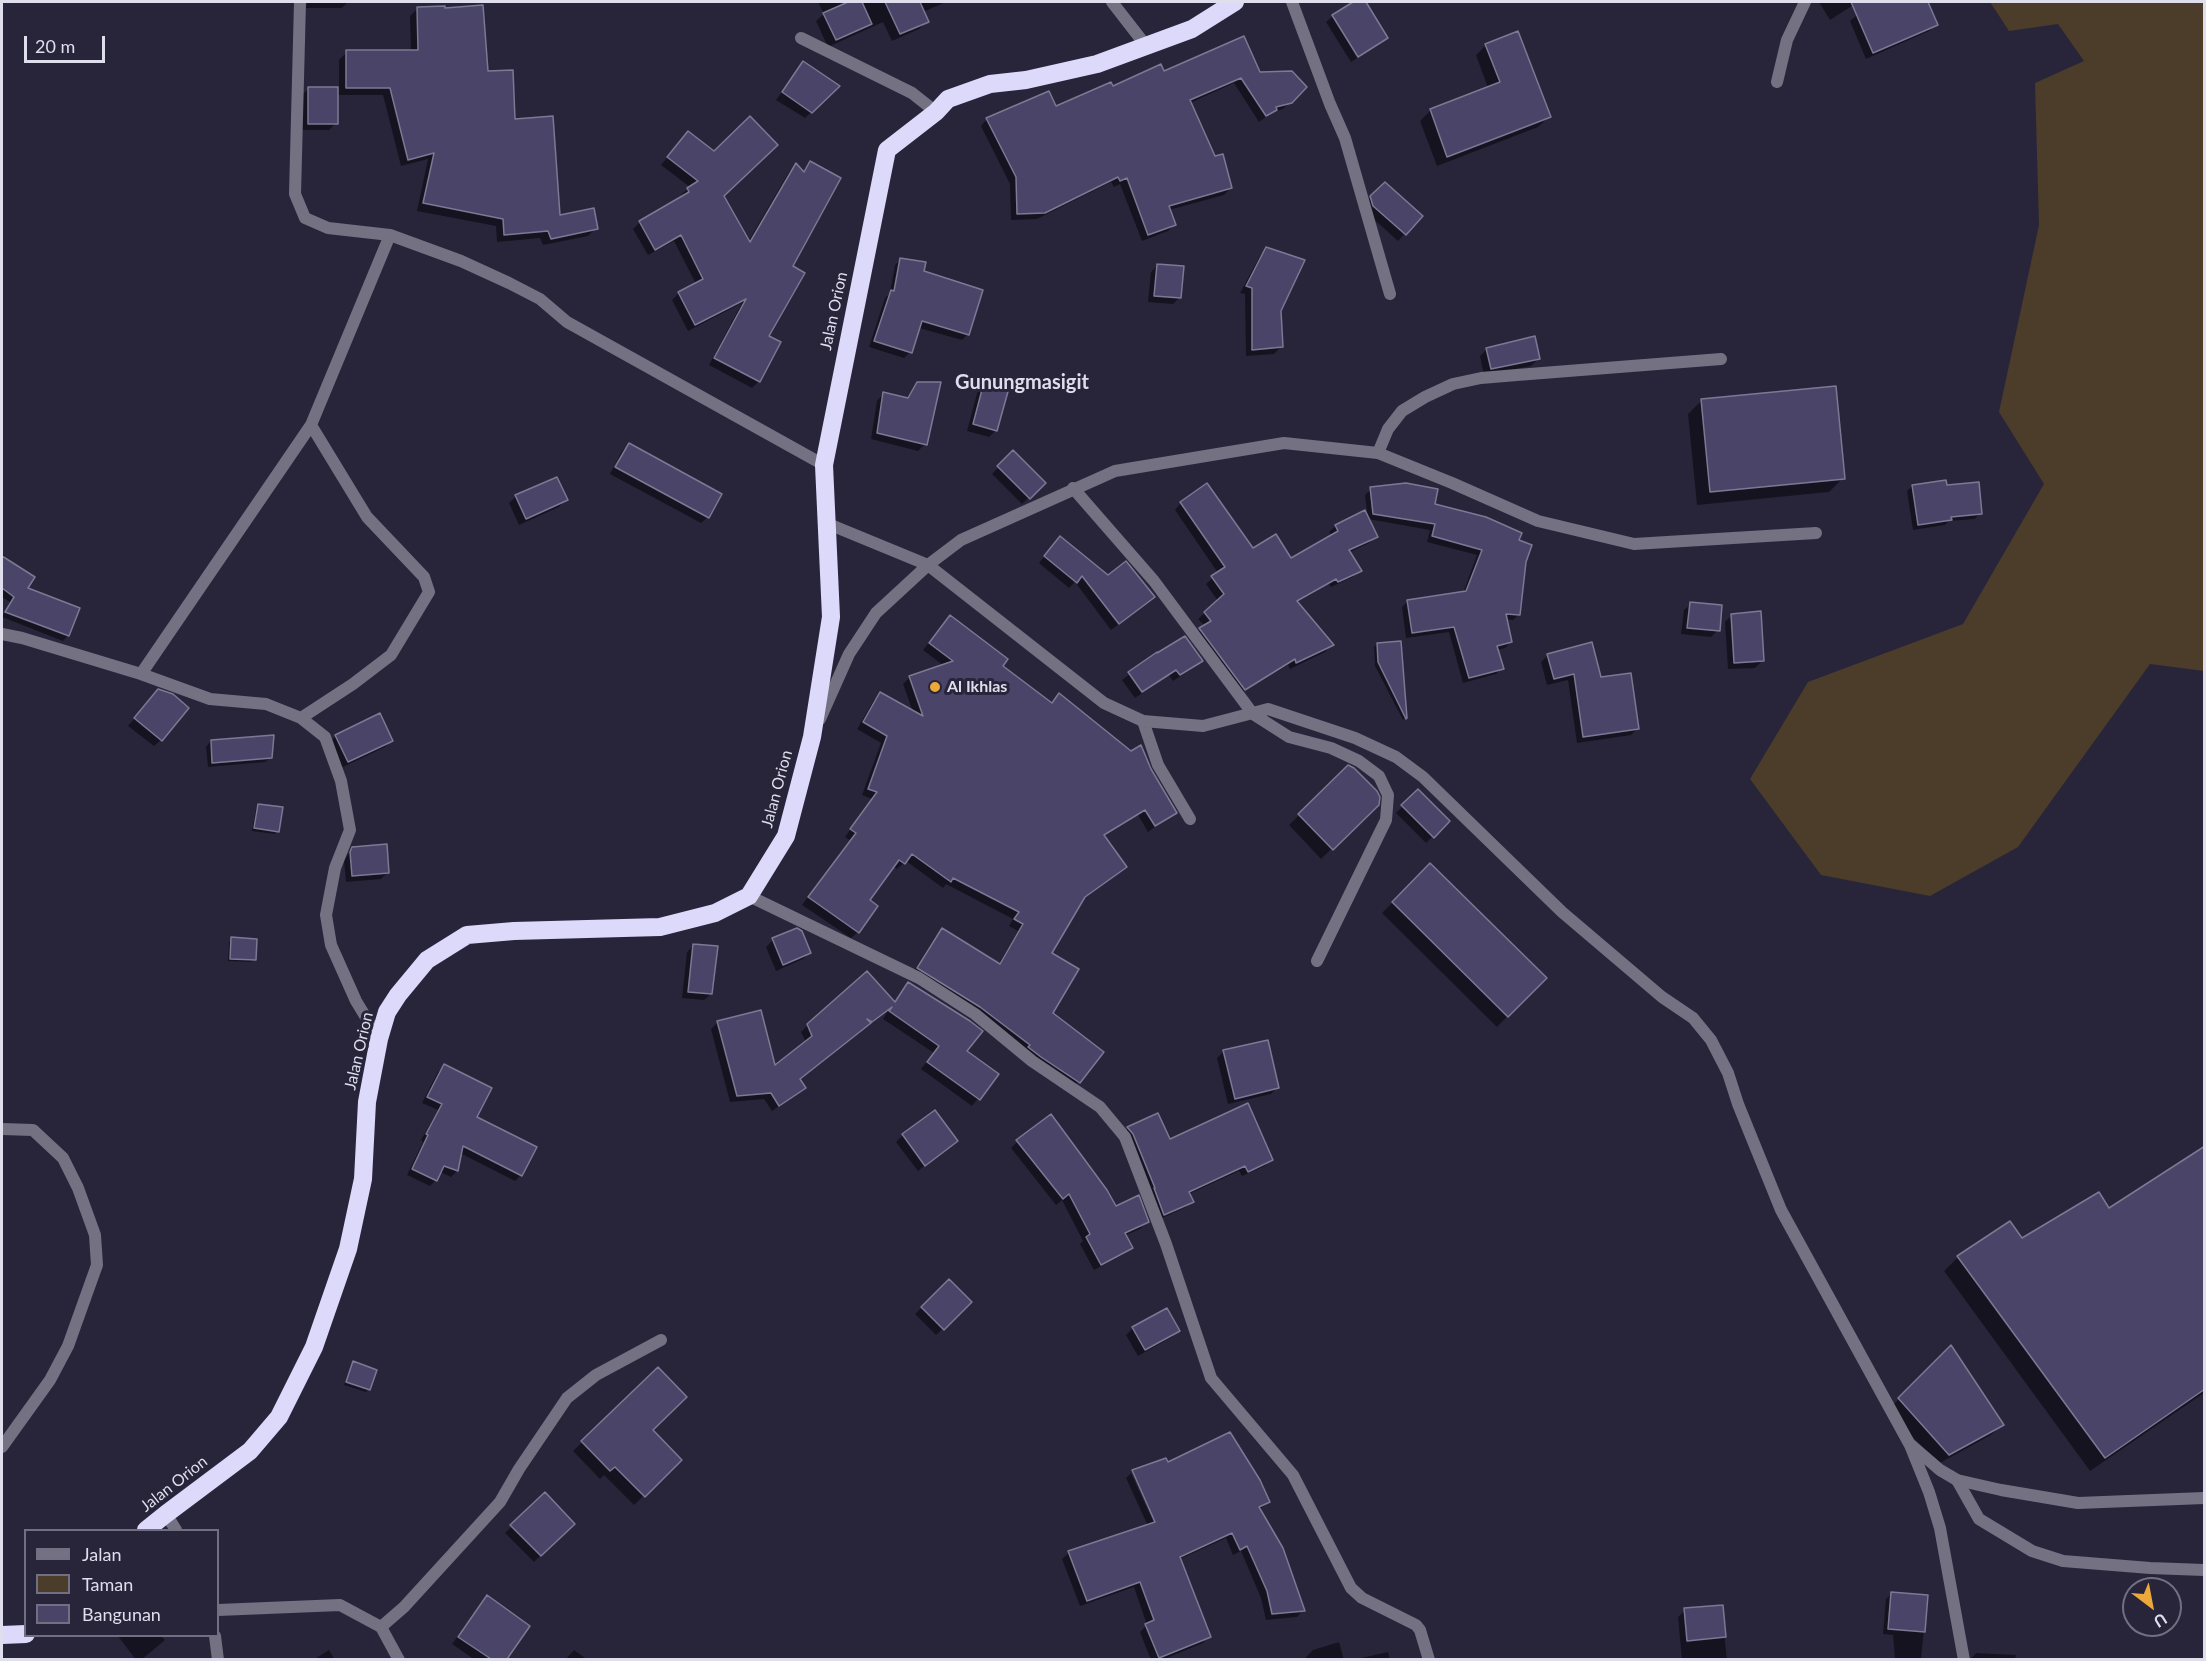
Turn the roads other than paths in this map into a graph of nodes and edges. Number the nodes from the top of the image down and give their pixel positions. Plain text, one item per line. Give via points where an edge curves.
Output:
1 (300, 2) edge
2 (1112, 2) edge
3 (1235, 2) edge
4 (1292, 2) edge
5 (1804, 2) edge
6 (801, 38) dead end
7 (1147, 47) junction
8 (1778, 82) dead end
9 (936, 112) junction
10 (390, 235) junction
11 (1390, 294) dead end
12 (1721, 359) dead end
13 (310, 425) junction
14 (1378, 453) junction
15 (824, 465) junction
16 (1073, 488) junction
17 (826, 523) junction
18 (1816, 533) dead end
19 (928, 565) junction
20 (2, 634) edge
21 (141, 674) junction
22 (1252, 714) junction
23 (301, 718) junction
24 (1143, 721) junction
25 (812, 737) junction
26 (1190, 819) dead end
27 (749, 896) junction
28 (1317, 961) dead end
29 (380, 1039) junction
30 (2, 1129) edge
31 (661, 1340) dead end
32 (1910, 1445) junction
33 (2, 1447) edge
34 (1957, 1480) junction
35 (2205, 1498) edge
36 (166, 1514) junction
37 (147, 1529) edge
38 (175, 1529) edge
39 (2205, 1570) edge
40 (219, 1610) edge
41 (381, 1627) junction
42 (24, 1634) edge
43 (2, 1635) edge
44 (215, 1637) edge
45 (218, 1659) edge
46 (399, 1659) edge
47 (1429, 1659) edge
48 (1964, 1659) edge

1 - 10 street via 295,194 305,218 328,228
2 - 7 street
3 - 7 highway, Jalan Orion via 1192,29
4 - 11 street via 1345,138
5 - 8 street via 1787,40
6 - 9 street via 912,93
7 - 9 highway, Jalan Orion via 1097,64 990,84 948,99
9 - 15 highway, Jalan Orion via 887,150
10 - 13 street
10 - 15 street via 461,261 540,299 567,322
12 - 14 street via 1481,378 1453,384 1402,411 1388,429
13 - 21 street
13 - 23 street via 367,517 424,577 429,592 391,655
14 - 16 street via 1284,443 1115,471
14 - 18 street via 1538,521 1634,544
15 - 17 highway, Jalan Orion
16 - 19 street via 961,540
16 - 22 street via 1154,581
17 - 19 street
17 - 25 highway, Jalan Orion via 831,617
19 - 24 street via 1104,703
19 - 25 street via 876,613 849,654
20 - 21 street
21 - 23 street via 210,699 267,704
22 - 24 street via 1203,726
22 - 28 street via 1289,737 1359,760 1379,776 1388,795 1386,820
22 - 32 street via 1268,710 1355,738 1396,757 1423,777 1562,912 1662,997 1693,1018 1711,1040 1728,1073 1780,1210
23 - 29 street via 326,737 341,781 350,830 335,868 326,915 331,945 356,1001
24 - 26 street via 1158,765
25 - 27 highway, Jalan Orion via 786,836
27 - 29 highway, Jalan Orion via 715,913 660,927 467,935 427,960 387,1012
27 - 47 street via 919,978 975,1014 1032,1061 1100,1107 1125,1137 1211,1378 1293,1475 1351,1588 1362,1598 1416,1625
29 - 36 highway, Jalan Orion via 368,1102 363,1179 350,1239 314,1347 279,1417 250,1451
30 - 33 street via 33,1130 63,1158 95,1235 97,1265 68,1346 50,1380
31 - 41 street via 596,1375 567,1398 500,1502
32 - 34 street
32 - 48 street via 1940,1528
34 - 35 street via 2078,1503
34 - 39 street via 1979,1518 2032,1551 2063,1561
36 - 37 highway, Jalan Orion
36 - 38 street
40 - 41 street via 340,1605
41 - 46 street
42 - 43 highway
44 - 45 street

